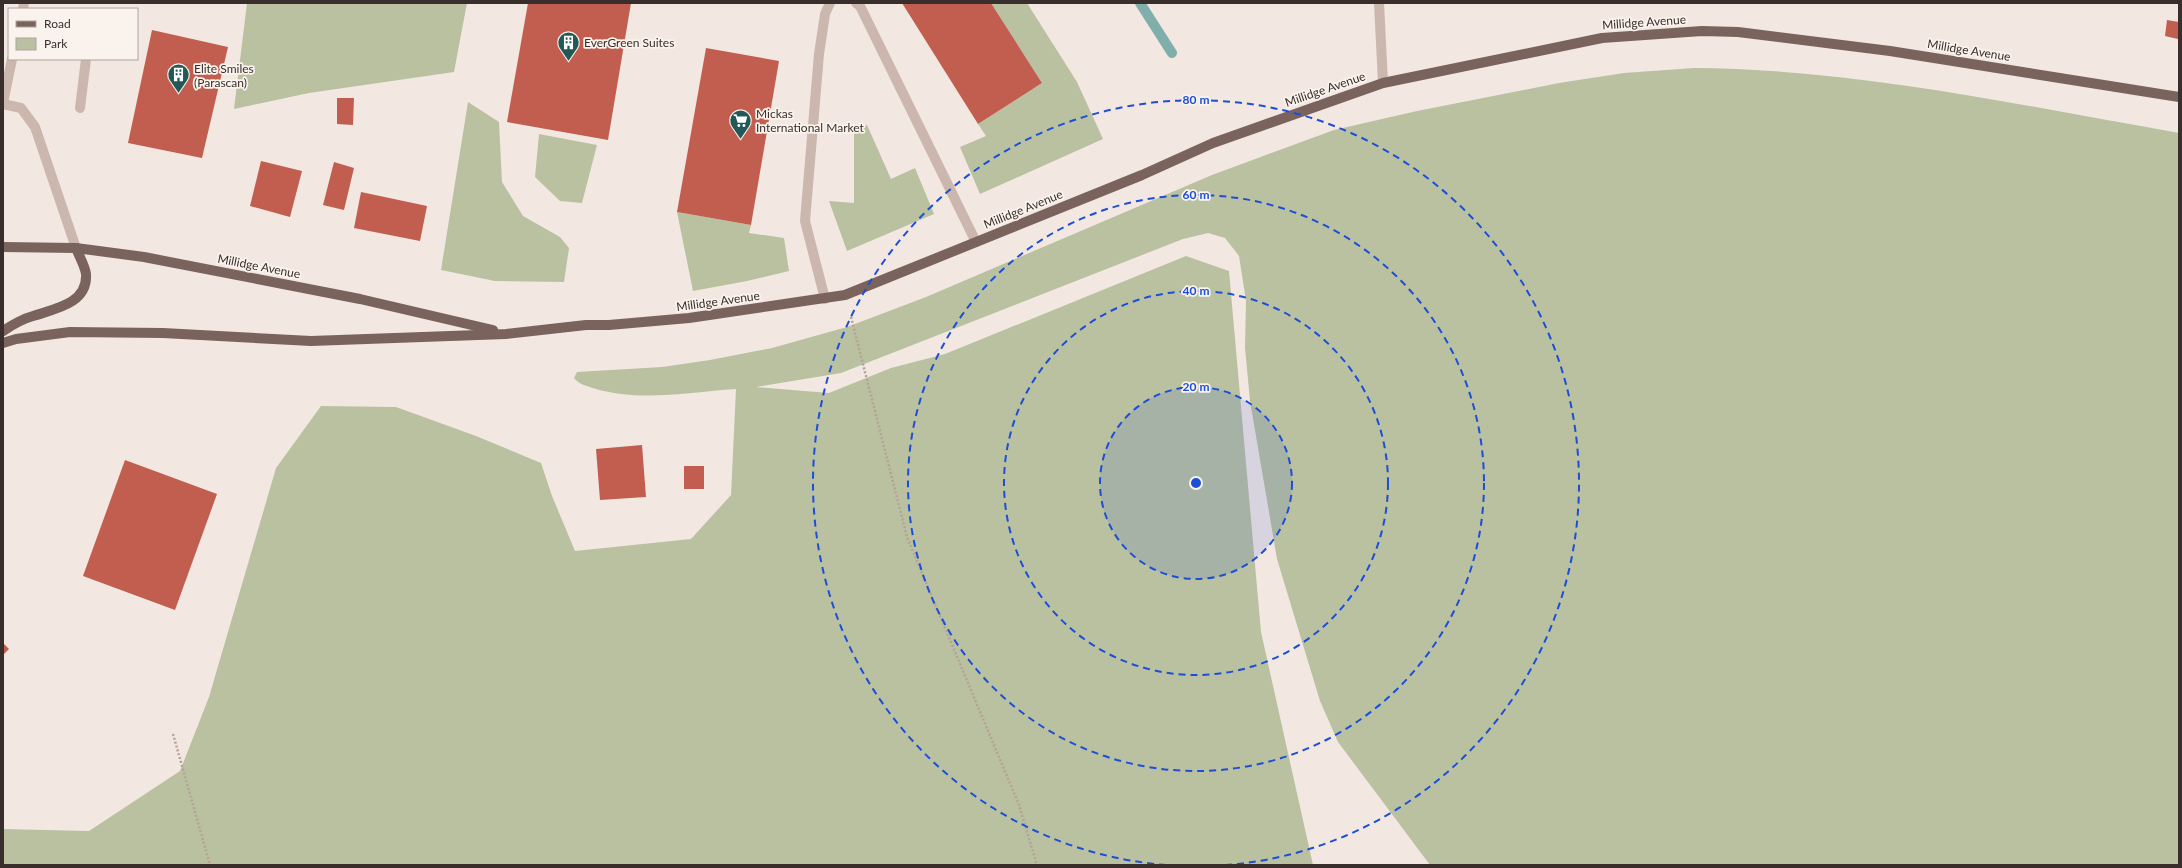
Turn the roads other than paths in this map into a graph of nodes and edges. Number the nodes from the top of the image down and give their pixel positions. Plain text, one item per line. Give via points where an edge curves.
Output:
1 (830, 3) edge
2 (856, 3) edge
3 (1380, 3) edge
4 (12, 60) edge
5 (86, 60) edge
6 (1383, 83) junction
7 (2179, 97) edge
8 (3, 103) edge
9 (80, 108) dead end
10 (976, 242) junction
11 (3, 246) edge
12 (76, 248) junction
13 (825, 299) junction
14 (3, 331) edge
15 (506, 334) junction
16 (3, 343) edge

1 - 13 street via 825,14 819,54 805,221
2 - 10 street via 860,6
3 - 6 street
4 - 8 street
5 - 9 street
6 - 7 main road, Millidge Avenue via 1602,38 1702,31 1738,32 1890,51
6 - 10 main road, Millidge Avenue via 1213,143 1142,175
8 - 12 street via 21,108 35,127
10 - 13 main road, Millidge Avenue via 845,295
11 - 12 main road, Millidge Avenue
12 - 14 main road via 86,273 85,283 78,297 70,304 32,316
12 - 15 main road, Millidge Avenue via 144,257 360,299
13 - 15 main road, Millidge Avenue via 689,318
15 - 16 main road, Millidge Avenue via 311,341 163,333 70,332

